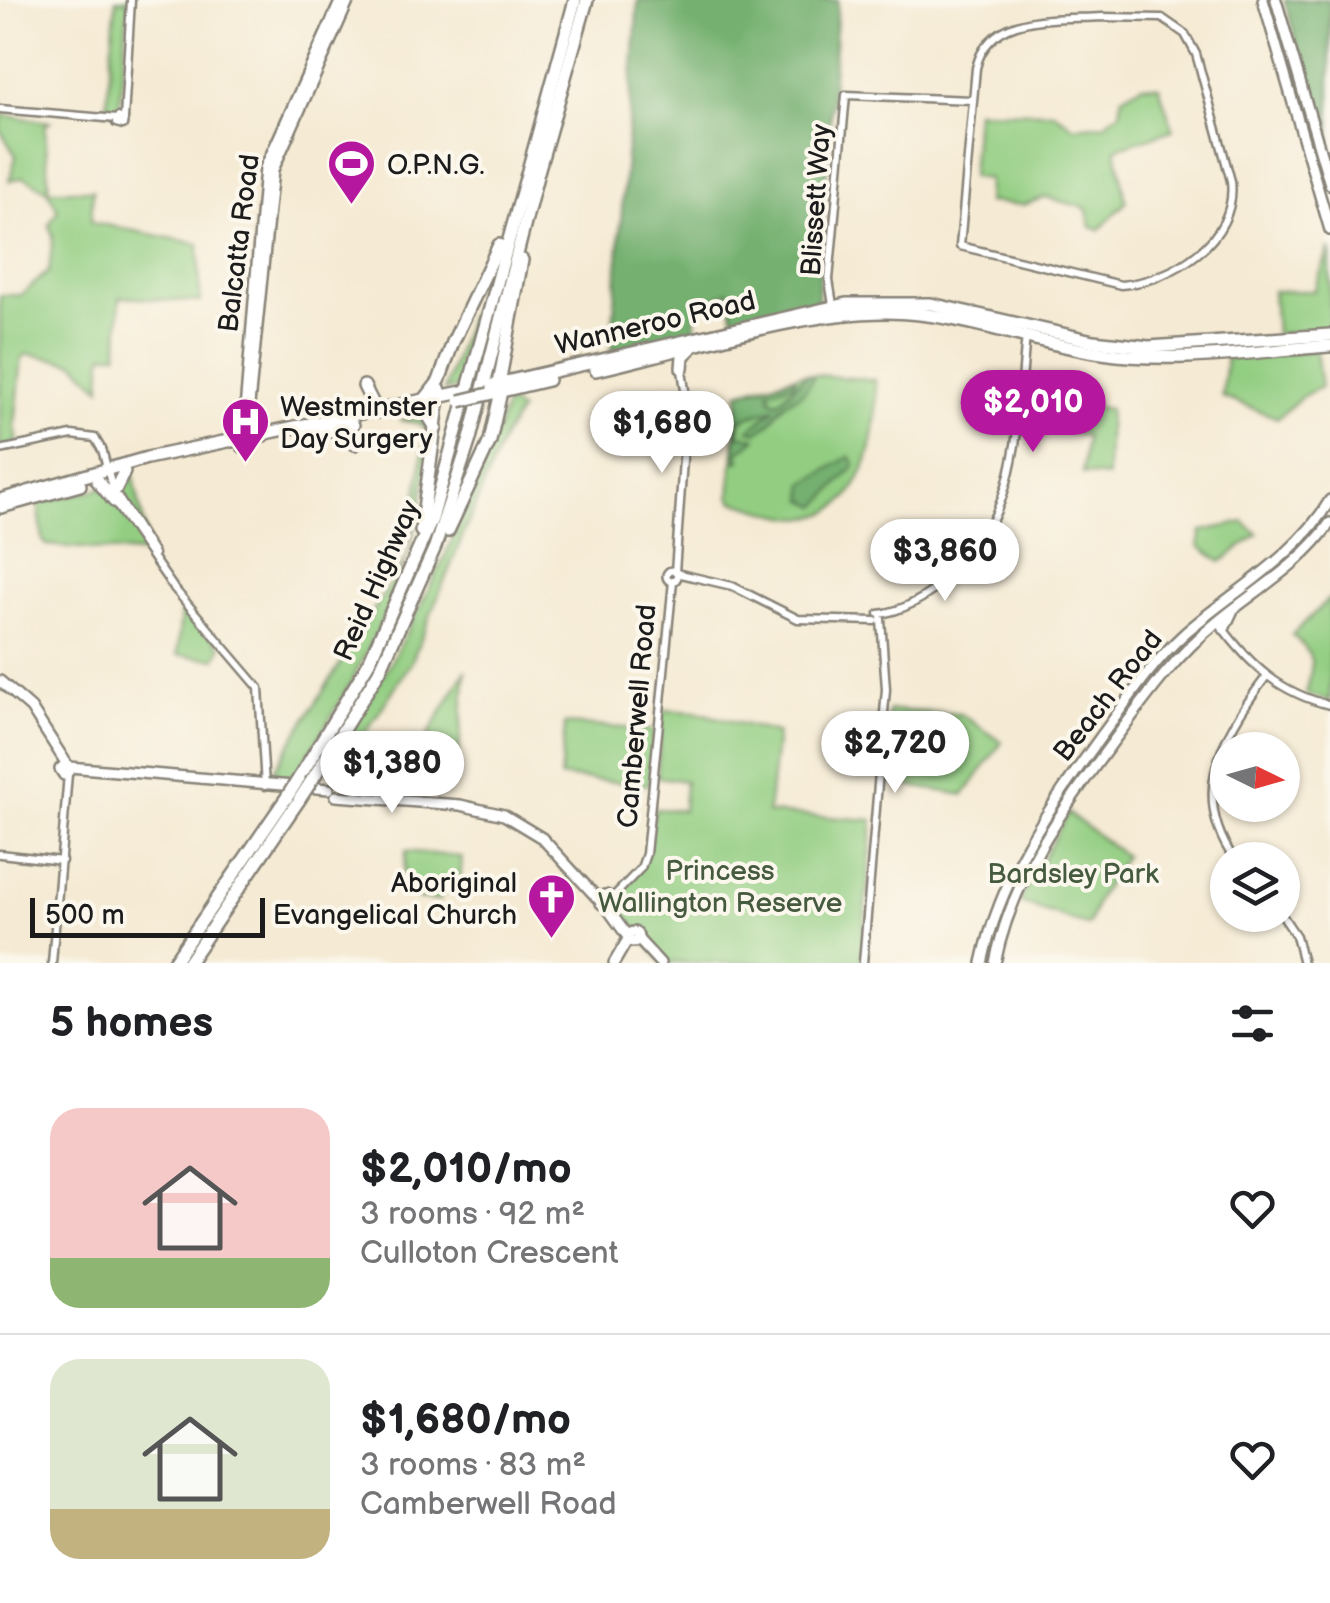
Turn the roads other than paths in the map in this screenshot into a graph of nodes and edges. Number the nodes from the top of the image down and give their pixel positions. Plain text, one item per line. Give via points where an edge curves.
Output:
1 (131, 0) edge
2 (341, 0) edge
3 (349, 0) edge
4 (575, 0) edge
5 (588, 0) edge
6 (1263, 0) edge
7 (1276, 0) edge
8 (972, 100) junction
9 (0, 110) edge
10 (531, 172) junction
11 (1330, 184) edge
12 (1330, 230) edge
13 (834, 311) junction
14 (1026, 331) junction
15 (1330, 334) edge
16 (1330, 346) edge
17 (677, 349) junction
18 (447, 357) junction
19 (504, 361) junction
20 (680, 368) junction
21 (520, 383) junction
22 (364, 386) dead end
23 (493, 389) junction
24 (438, 401) junction
25 (362, 402) dead end
26 (421, 406) junction
27 (249, 410) junction
28 (498, 411) junction
29 (377, 412) junction
30 (330, 422) junction
31 (242, 423) joint
32 (346, 426) junction
33 (436, 428) junction
34 (264, 435) junction
35 (242, 443) junction
36 (355, 444) dead end
37 (0, 450) edge
38 (107, 468) junction
39 (115, 495) junction
40 (1330, 500) edge
41 (4, 502) edge
42 (1330, 523) edge
43 (673, 576) junction
44 (417, 593) junction
45 (400, 600) junction
46 (1216, 608) junction
47 (878, 618) junction
48 (1220, 625) junction
49 (1192, 628) junction
50 (1266, 679) junction
51 (0, 680) edge
52 (1330, 706) edge
53 (66, 770) junction
54 (306, 779) junction
55 (263, 786) junction
56 (293, 798) junction
57 (1227, 842) edge
58 (0, 854) edge
59 (60, 860) junction
60 (606, 900) junction
61 (1292, 932) edge
62 (632, 939) junction
63 (51, 963) edge
64 (172, 963) edge
65 (188, 963) edge
66 (615, 963) edge
67 (658, 963) edge
68 (863, 963) edge
69 (982, 963) edge
70 (995, 963) edge
71 (1302, 963) edge

1 - 9 street via 119,119
2 - 31 main road, Balcatta Road via 265,168
3 - 27 main road, Balcatta Road via 275,161
4 - 10 highway, Reid Highway
5 - 10 highway, Reid Highway
6 - 12 main road
7 - 11 main road
8 - 8 street via 978,57 1007,27 1162,18 1192,44 1207,90 1232,181 1222,223 1180,268 1121,286 960,246
8 - 13 street, Blissett Way via 846,95 830,280
10 - 18 highway
10 - 19 highway
10 - 44 highway, Reid Highway via 470,439
10 - 45 highway, Reid Highway via 454,450
13 - 14 highway, Wanneroo Road via 923,314
13 - 17 highway, Wanneroo Road
14 - 15 highway, Wanneroo Road via 1149,347
14 - 16 highway, Wanneroo Road via 1099,353 1154,357
14 - 47 street via 1014,468 1000,510 954,574 918,601
17 - 20 highway
17 - 20 highway
17 - 21 highway, Wanneroo Road
18 - 24 highway
18 - 26 highway via 436,389
19 - 21 highway
19 - 23 highway
20 - 43 street, Camberwell Road via 684,404
21 - 23 highway, Wanneroo Road
21 - 28 highway
22 - 29 highway
23 - 24 highway, Wanneroo Road, bridge
23 - 28 highway
24 - 26 highway, Wanneroo Road
24 - 33 highway
25 - 30 highway
26 - 29 highway, Wanneroo Road
26 - 32 highway, Wanneroo Road
26 - 33 highway
27 - 34 highway via 252,429
27 - 35 main road, Balcatta Road
28 - 44 highway via 480,464
29 - 30 highway, Wanneroo Road
30 - 34 highway, Wanneroo Road
31 - 35 highway
32 - 35 highway, Wanneroo Road
32 - 36 highway
33 - 45 highway via 424,516
34 - 35 highway, Wanneroo Road
35 - 38 highway, Wanneroo Road
37 - 38 street via 91,437
38 - 39 highway
38 - 39 highway
38 - 41 highway, Wanneroo Road
39 - 55 street via 159,566 259,688
40 - 46 main road, Beach Road via 1298,543
42 - 48 main road, Beach Road
43 - 47 street via 732,586 798,619
43 - 60 street, Camberwell Road via 644,854
44 - 54 highway, Reid Highway via 380,670
45 - 54 highway, Reid Highway
46 - 48 street
46 - 49 main road, Beach Road
47 - 68 street via 886,689
48 - 49 street
48 - 50 street
48 - 70 main road, Beach Road via 1167,670 1046,834 1013,902
49 - 69 main road, Beach Road via 1149,672 1033,831 994,916
50 - 52 street via 1302,701
50 - 57 street via 1225,746 1214,780
51 - 53 main road via 32,708
53 - 55 main road
53 - 59 street
54 - 56 highway, Reid Highway, bridge
55 - 60 main road via 472,803 505,812 544,836
56 - 64 highway, Reid Highway
56 - 65 highway, Reid Highway
58 - 59 street
59 - 63 street
60 - 62 main road
61 - 71 street
62 - 66 main road
62 - 67 main road

